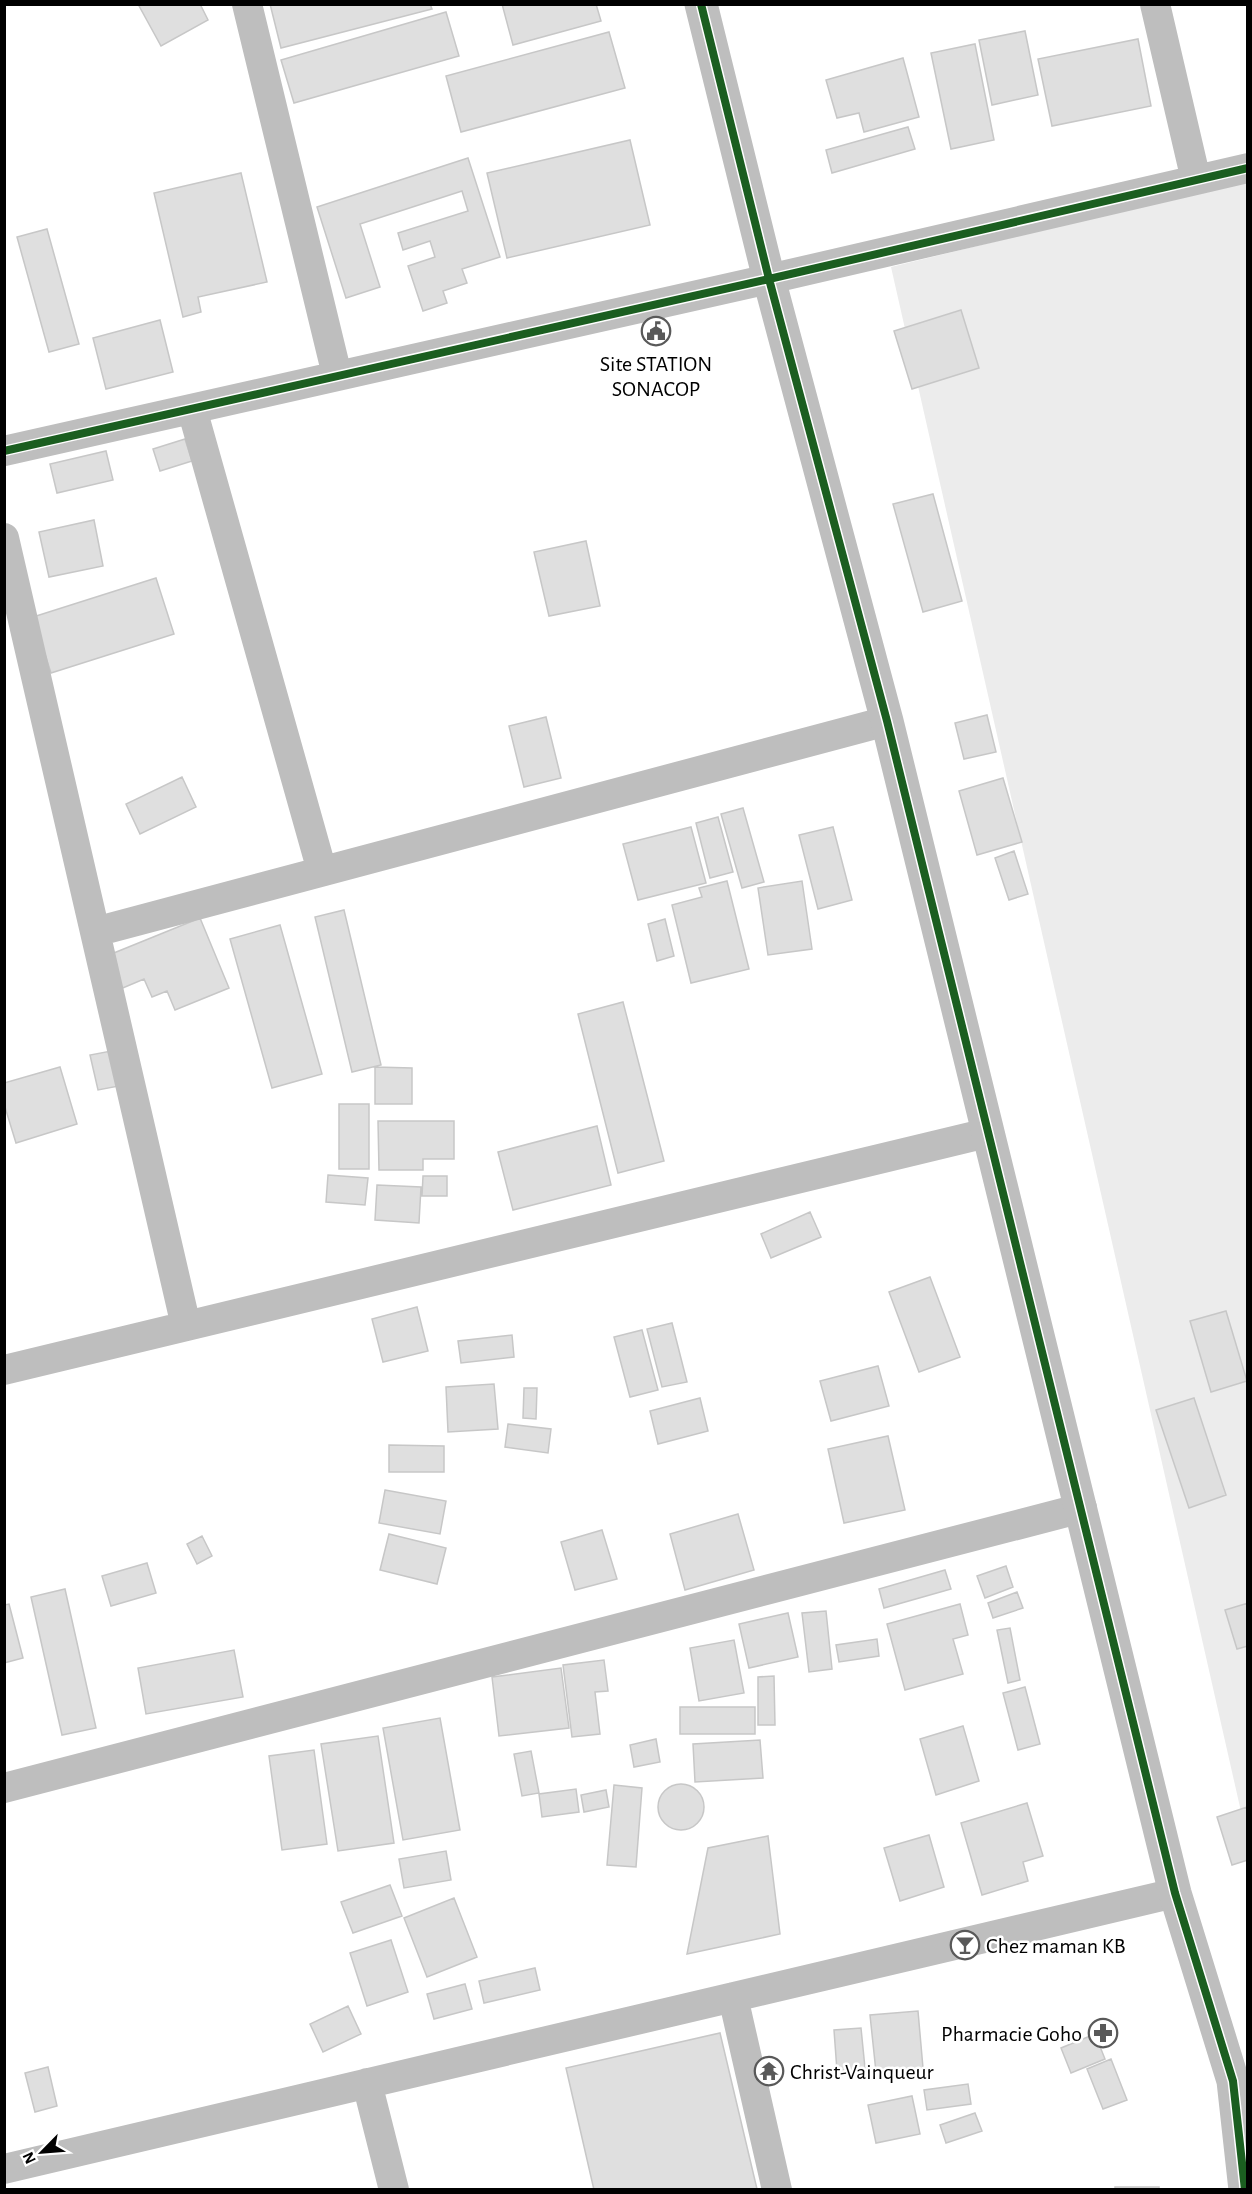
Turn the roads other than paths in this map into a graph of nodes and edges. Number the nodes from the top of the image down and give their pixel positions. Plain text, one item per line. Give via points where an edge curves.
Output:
1 (247, 4) edge
2 (701, 4) edge
3 (1155, 4) edge
4 (1248, 168) edge
5 (1196, 180) junction
6 (769, 279) junction
7 (337, 375) junction
8 (192, 410) junction
9 (4, 451) edge
10 (4, 538) edge
11 (887, 721) junction
12 (322, 871) junction
13 (95, 932) junction
14 (987, 1133) junction
15 (186, 1326) junction
16 (4, 1370) edge
17 (1082, 1508) junction
18 (4, 1788) edge
19 (1175, 1893) junction
20 (733, 1997) junction
21 (367, 2084) junction
22 (1240, 2090) edge
23 (4, 2169) edge
24 (394, 2190) edge
25 (777, 2190) edge
26 (1245, 2190) edge

1 - 7 street
2 - 6 street
3 - 5 street
4 - 5 street
5 - 6 street
6 - 7 street
6 - 11 street
7 - 8 street
8 - 9 street
8 - 12 street
10 - 13 street
11 - 12 street
11 - 14 street
12 - 13 street
13 - 15 street
14 - 15 street
14 - 17 street
15 - 16 street
17 - 18 street
17 - 19 street
19 - 20 street
19 - 22 street
20 - 21 street
20 - 25 street
21 - 23 street
21 - 24 street
22 - 26 street

